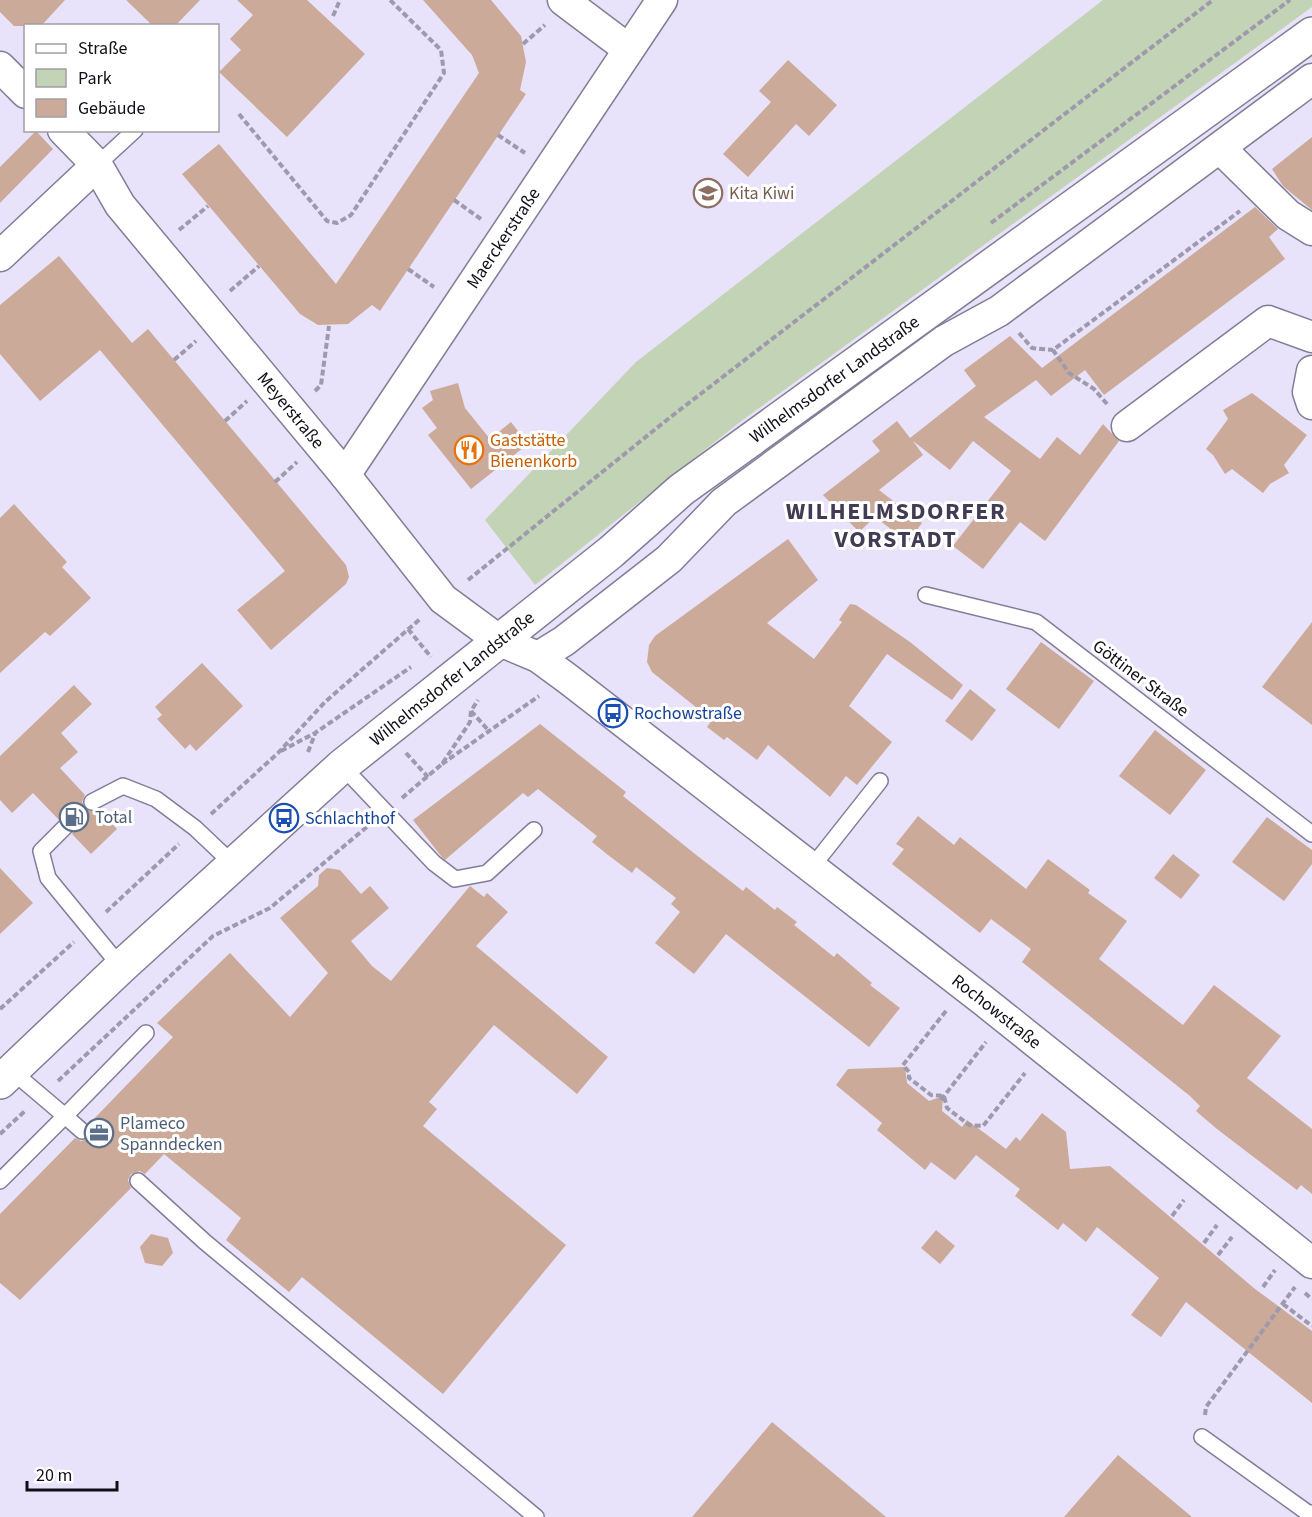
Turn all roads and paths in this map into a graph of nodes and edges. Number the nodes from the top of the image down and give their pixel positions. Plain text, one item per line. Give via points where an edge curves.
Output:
1 (340, 0) edge
2 (390, 0) edge
3 (563, 0) edge
4 (662, 0) edge
5 (1213, 0) edge
6 (333, 16) dead end
7 (1312, 34) edge
8 (628, 49) junction
9 (0, 67) edge
10 (1312, 79) edge
11 (24, 91) edge
12 (239, 114) dead end
13 (1182, 130) junction
14 (65, 132) edge
15 (133, 132) edge
16 (1220, 148) junction
17 (97, 165) junction
18 (1188, 170) junction
19 (1265, 193) junction
20 (208, 206) dead end
21 (1312, 231) edge
22 (156, 249) junction
23 (0, 256) edge
24 (259, 266) dead end
25 (931, 309) junction
26 (207, 310) junction
27 (999, 311) junction
28 (328, 326) dead end
29 (1312, 337) edge
30 (944, 341) junction
31 (1053, 350) junction
32 (1312, 371) edge
33 (1312, 404) edge
34 (291, 410) junction
35 (1127, 426) joint
36 (345, 475) junction
37 (926, 595) dead end
38 (443, 599) junction
39 (500, 641) junction
40 (538, 657) junction
41 (547, 694) dead end
42 (480, 698) dead end
43 (315, 734) dead end
44 (400, 747) dead end
45 (307, 753) dead end
46 (442, 764) junction
47 (342, 766) junction
48 (428, 777) junction
49 (880, 782) dead end
50 (92, 802) dead end
51 (385, 811) junction
52 (65, 827) dead end
53 (195, 828) junction
54 (534, 830) dead end
55 (1312, 834) edge
56 (233, 864) junction
57 (812, 867) junction
58 (88, 929) junction
59 (121, 967) junction
60 (937, 1004) dead end
61 (0, 1009) edge
62 (946, 1011) junction
63 (954, 1017) dead end
64 (146, 1033) dead end
65 (978, 1036) dead end
66 (986, 1042) junction
67 (993, 1048) dead end
68 (1017, 1067) dead end
69 (1024, 1073) junction
70 (6, 1076) edge
71 (1034, 1080) dead end
72 (40, 1097) junction
73 (942, 1098) junction
74 (65, 1116) junction
75 (82, 1131) dead end
76 (0, 1134) edge
77 (0, 1181) edge
78 (138, 1181) dead end
79 (1175, 1192) dead end
80 (1184, 1200) junction
81 (1192, 1206) dead end
82 (1172, 1216) dead end
83 (1209, 1219) dead end
84 (1217, 1225) junction
85 (1232, 1236) junction
86 (1203, 1243) dead end
87 (1240, 1243) dead end
88 (1218, 1255) dead end
89 (1267, 1263) dead end
90 (1275, 1270) junction
91 (1282, 1276) dead end
92 (1299, 1277) edge
93 (1263, 1287) dead end
94 (1312, 1299) edge
95 (1283, 1304) junction
96 (1312, 1329) edge
97 (1202, 1437) joint
98 (1312, 1513) edge
99 (536, 1517) edge

1 - 6 path
2 - 12 path via 441,50 444,73 351,215 337,223 327,221
3 - 8 street
4 - 8 street, Maerckerstraße
5 - 38 path via 668,419
7 - 13 main road, Wilhelmsdorfer Landstraße
8 - 36 street, Maerckerstraße
9 - 11 street
10 - 16 street, Wilhelmsdorfer Landstraße
13 - 18 street
13 - 25 main road, Wilhelmsdorfer Landstraße
14 - 17 street, Meyerstraße
15 - 17 lane
16 - 18 street, Wilhelmsdorfer Landstraße
16 - 19 street
17 - 22 street, Meyerstraße via 120,205
17 - 23 street
18 - 27 street, Wilhelmsdorfer Landstraße
19 - 21 street
19 - 31 path
20 - 22 path
22 - 26 street, Meyerstraße
24 - 26 path
25 - 30 street, Wilhelmsdorfer Landstraße
25 - 39 main road, Wilhelmsdorfer Landstraße via 681,490
26 - 34 street, Meyerstraße
27 - 30 street, Wilhelmsdorfer Landstraße
27 - 31 path via 1032,348
28 - 34 path via 321,385
29 - 35 street via 1268,321
30 - 40 street, Wilhelmsdorfer Landstraße via 724,502 669,559
31 - 35 path via 1069,373 1094,389
32 - 33 street via 1308,392
34 - 36 street, Meyerstraße
36 - 38 street, Meyerstraße
37 - 55 lane, Göttiner Straße via 1036,622
38 - 39 street, Meyerstraße
38 - 53 path via 325,702 278,753
39 - 40 street, Rochowstraße
39 - 47 main road, Wilhelmsdorfer Landstraße
40 - 57 street, Rochowstraße
41 - 46 path via 537,696
42 - 46 path via 471,711 470,722
43 - 45 path
44 - 48 path
46 - 48 path
47 - 51 lane
47 - 56 main road, Wilhelmsdorfer Landstraße
48 - 51 path
49 - 57 lane
50 - 53 lane via 123,786 156,799
51 - 54 lane via 434,863 455,879 487,873
51 - 72 path via 270,908 213,936
52 - 58 lane via 41,851 48,878
53 - 56 lane
53 - 58 path
56 - 59 main road, Wilhelmsdorfer Landstraße
57 - 92 street, Rochowstraße
58 - 59 lane
58 - 61 path
59 - 70 main road, Wilhelmsdorfer Landstraße
60 - 62 path
62 - 63 path
62 - 73 path via 903,1065 909,1078 931,1095
64 - 74 lane
65 - 66 path
66 - 67 path
66 - 73 path
68 - 69 path
69 - 71 path
69 - 73 path via 982,1126 969,1125 947,1108
70 - 72 lane
72 - 74 lane
72 - 76 path
74 - 75 lane
74 - 77 lane
78 - 99 lane via 205,1242
79 - 80 path
80 - 81 path
80 - 82 path
83 - 84 path
84 - 85 path
84 - 86 path
85 - 87 path
85 - 88 path
89 - 90 path
90 - 91 path
90 - 93 path
92 - 94 path
92 - 95 path
95 - 96 path
95 - 97 path via 1206,1407
97 - 98 lane

